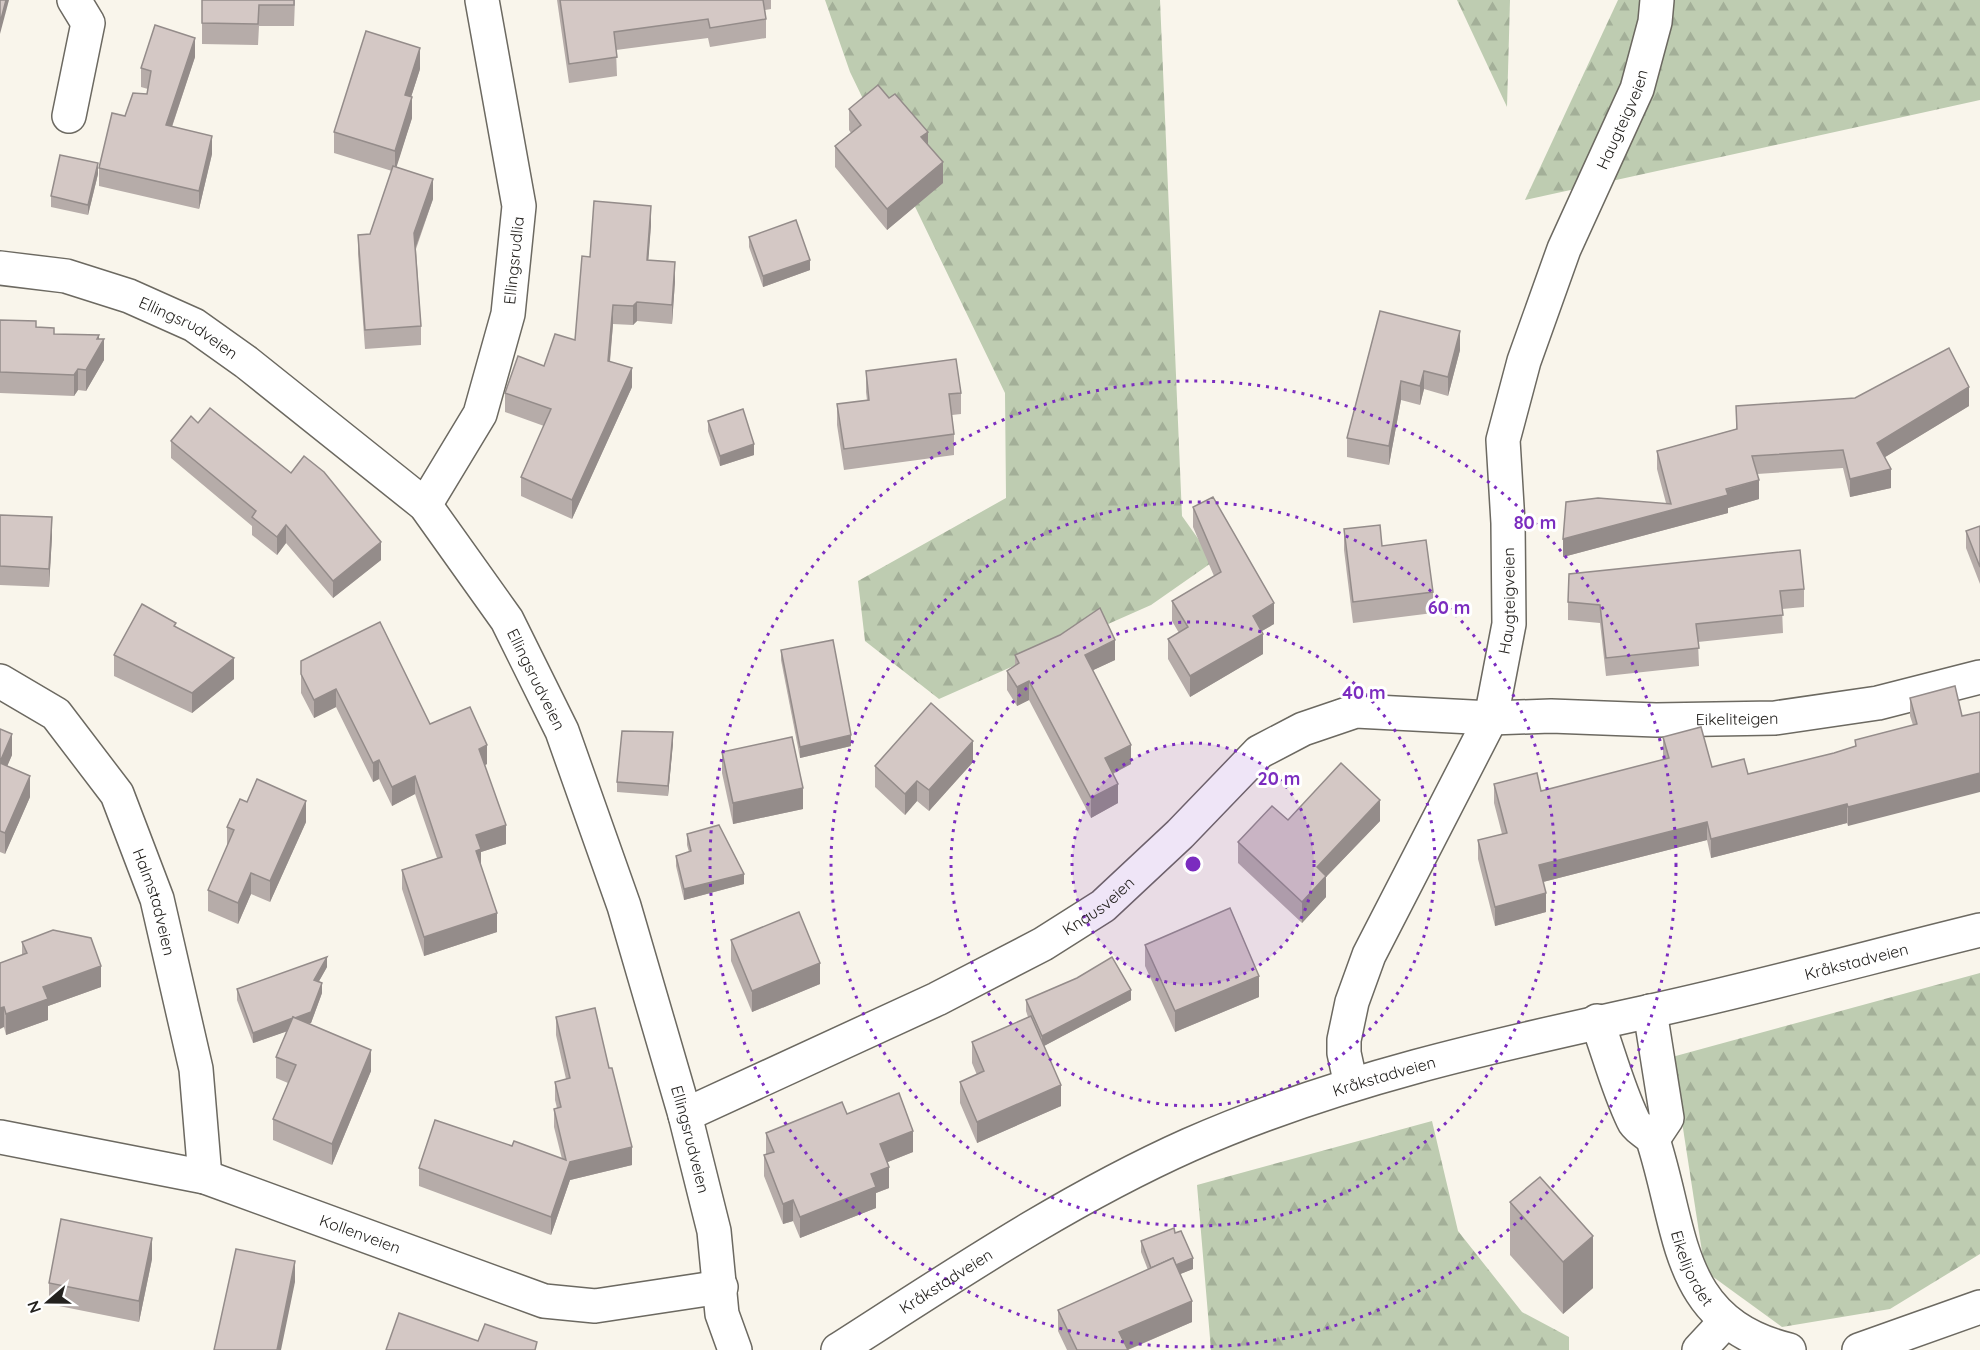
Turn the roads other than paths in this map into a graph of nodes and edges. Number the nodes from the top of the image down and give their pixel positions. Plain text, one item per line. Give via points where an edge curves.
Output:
1 (74, 0) edge
2 (482, 0) edge
3 (1657, 0) edge
4 (69, 116) dead end
5 (0, 268) edge
6 (425, 506) junction
7 (1980, 677) edge
8 (0, 681) edge
9 (1491, 718) junction
10 (1980, 930) edge
11 (1650, 1011) junction
12 (1597, 1021) junction
13 (1351, 1085) junction
14 (684, 1115) junction
15 (0, 1137) edge
16 (1653, 1139) junction
17 (205, 1177) junction
18 (721, 1287) junction
19 (1980, 1307) edge
20 (1725, 1322) junction
21 (735, 1350) edge
22 (838, 1350) edge
23 (1699, 1350) edge
24 (1789, 1350) edge
25 (1859, 1350) edge

1 - 4 street via 88,23
2 - 6 street, Ellingsrudlia via 519,206 508,314 480,414
3 - 9 street, Haugteigveien via 1653,32 1637,89 1564,249 1524,361 1503,440 1509,624
5 - 6 street, Ellingsrudveien via 66,276 129,296 194,325
6 - 14 street, Ellingsrudveien via 507,620 562,731 624,906
7 - 9 street, Eikeliteigen via 1878,703 1775,718
8 - 17 street, Halmstadveien via 56,714 117,794 157,899 196,1069
9 - 13 street, Haugteigveien via 1369,955 1352,1002 1344,1040
9 - 14 street, Knausveien via 1356,711 1303,729 1259,752 1180,834 1093,912 1043,944 937,999
10 - 11 street, Kråkstadveien
11 - 12 street, Kråkstadveien
11 - 16 street via 1667,1118
12 - 13 street, Kråkstadveien
12 - 16 street via 1634,1123
13 - 22 street, Kråkstadveien via 1234,1126 1112,1183
14 - 18 street, Ellingsrudveien via 714,1231
15 - 17 street, Kollenveien
16 - 20 street, Eikelijordet via 1690,1273 1708,1304
17 - 18 street, Kollenveien via 544,1301 595,1306
18 - 21 street, Ellingsrudveien via 722,1314
19 - 25 street
20 - 23 street
20 - 24 street, Eikelijordet via 1770,1345

